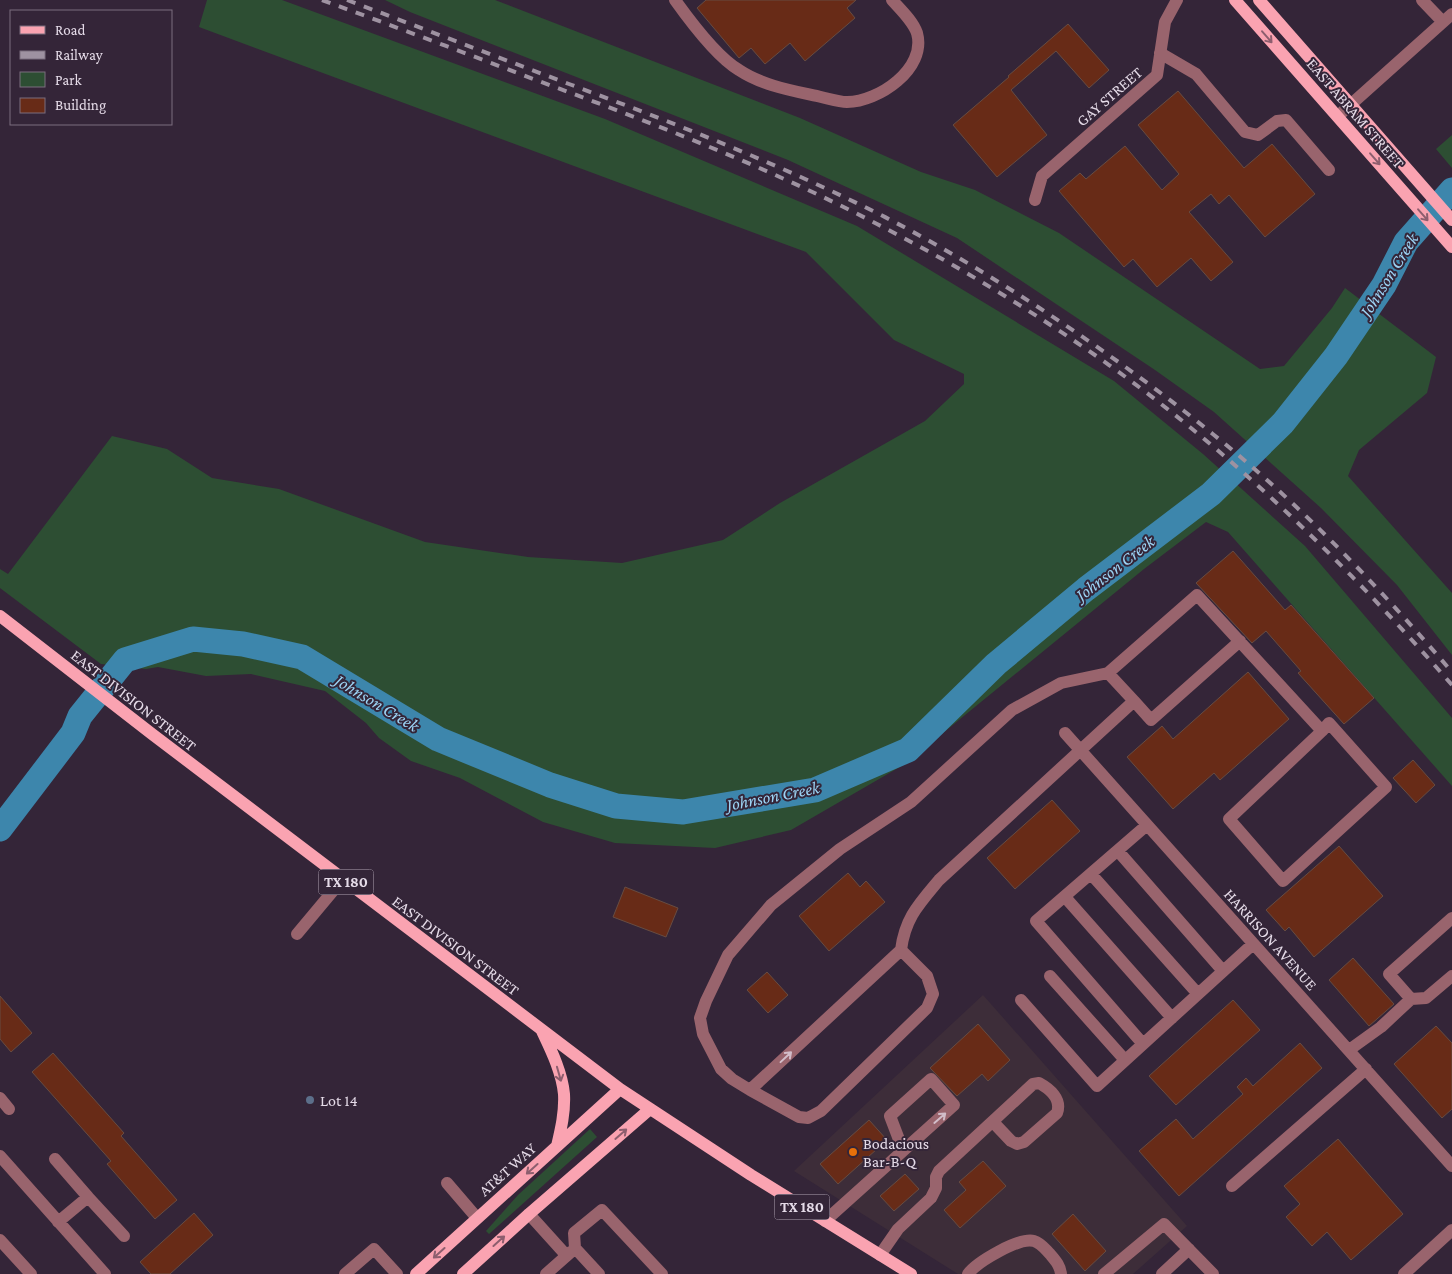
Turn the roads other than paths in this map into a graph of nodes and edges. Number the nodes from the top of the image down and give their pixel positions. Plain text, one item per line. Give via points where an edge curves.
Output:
1 (675, 0) edge
2 (892, 0) edge
3 (1177, 0) edge
4 (1235, 0) edge
5 (1259, 0) edge
6 (1422, 0) edge
7 (1447, 18) edge
8 (1160, 53) junction
9 (1352, 104) junction
10 (1338, 116) junction
11 (1329, 170) dead end
12 (1034, 200) dead end
13 (1452, 220) edge
14 (1452, 247) edge
15 (2, 621) edge
16 (1240, 641) junction
17 (1108, 673) junction
18 (1134, 701) junction
19 (1322, 731) junction
20 (1065, 733) dead end
21 (1080, 750) junction
22 (1148, 825) junction
23 (1118, 850) junction
24 (1091, 874) junction
25 (343, 879) junction
26 (1065, 897) junction
27 (1452, 918) edge
28 (297, 934) dead end
29 (1253, 944) junction
30 (901, 950) junction
31 (1223, 971) junction
32 (1050, 976) dead end
33 (1452, 976) edge
34 (1198, 994) junction
35 (1411, 998) junction
36 (1021, 1000) dead end
37 (1172, 1018) junction
38 (540, 1029) junction
39 (1143, 1044) junction
40 (1349, 1050) junction
41 (1125, 1060) junction
42 (1366, 1070) junction
43 (620, 1089) junction
44 (750, 1090) junction
45 (0, 1098) edge
46 (9, 1109) dead end
47 (650, 1109) junction
48 (993, 1122) junction
49 (557, 1146) junction
50 (903, 1150) junction
51 (0, 1156) edge
52 (55, 1159) dead end
53 (1452, 1166) edge
54 (446, 1182) dead end
55 (1232, 1186) dead end
56 (88, 1197) junction
57 (529, 1214) junction
58 (477, 1218) junction
59 (825, 1221) junction
60 (58, 1222) junction
61 (1452, 1230) edge
62 (124, 1236) dead end
63 (0, 1240) edge
64 (1189, 1249) junction
65 (571, 1252) junction
66 (880, 1255) junction
67 (31, 1274) edge
68 (105, 1274) edge
69 (345, 1274) edge
70 (397, 1274) edge
71 (416, 1274) edge
72 (463, 1274) edge
73 (546, 1274) edge
74 (599, 1274) edge
75 (662, 1274) edge
76 (911, 1274) edge
77 (968, 1274) edge
78 (1061, 1274) edge
79 (1104, 1274) edge
80 (1162, 1274) edge
81 (1213, 1274) edge
82 (1404, 1274) edge

1 - 2 street via 719,54 738,70 763,82 845,102 862,101 897,82 915,60 917,32
3 - 8 street, GAY STREET via 1165,22
4 -> 10 main road, EAST ABRAM STREET
5 - 9 main road, EAST ABRAM STREET
6 - 7 street
7 - 9 street
8 - 11 street via 1196,74 1245,132 1258,135 1277,121 1286,120
8 - 12 street, GAY STREET via 1157,75 1042,176
9 - 10 street
9 - 13 main road, EAST ABRAM STREET
10 -> 14 main road, EAST ABRAM STREET
15 - 25 main road, EAST DIVISION STREET / TX 180
16 - 17 street via 1197,595
16 - 18 street via 1151,720
16 - 19 street
17 - 18 street
17 - 44 street via 1061,682 1012,710 911,802 840,849 771,905 728,955 700,1018 703,1034 721,1069
18 - 21 street
19 - 19 street via 1229,819 1283,881 1386,787 1329,724
20 - 21 street, HARRISON AVENUE
21 - 22 street, HARRISON AVENUE
21 - 30 street via 939,880 914,909
22 - 23 street
22 - 29 street, HARRISON AVENUE
23 - 24 street
23 - 31 street
24 - 26 street
24 - 34 street
25 - 28 street
25 - 38 main road, EAST DIVISION STREET / TX 180
26 - 37 street
26 - 39 street via 1036,921
27 - 35 street via 1389,974
29 - 31 street
29 - 40 street, HARRISON AVENUE
44 -> 30 street
30 - 44 street via 927,976 933,994 927,1008 821,1111 808,1118 799,1117
31 - 34 street
32 - 41 street
33 - 35 street via 1426,998
34 - 37 street
35 - 40 street via 1381,1027
36 - 41 street via 1096,1086
37 - 39 street
38 - 43 main road, EAST DIVISION STREET / TX 180
38 -> 49 main road via 552,1052 564,1095
39 - 41 street
40 - 42 street, HARRISON AVENUE
42 - 53 street, HARRISON AVENUE
42 - 55 street
43 - 47 main road, EAST DIVISION STREET / TX 180
43 - 49 main road, AT&T WAY
45 - 46 street
57 -> 47 main road
47 - 59 main road, EAST DIVISION STREET / TX 180
48 - 48 street via 1034,1084 1046,1087 1058,1101 1057,1113 1024,1142 1017,1144 1011,1141
48 - 66 street via 939,1171 931,1198 898,1229
49 -> 58 main road, AT&T WAY
50 -> 50 street via 954,1105 931,1079 890,1116
50 - 59 street
51 - 60 street
52 - 56 street
54 - 58 street
56 - 60 street
56 - 62 street
57 - 65 street
72 -> 57 main road
58 -> 71 main road, AT&T WAY
59 - 66 main road, EAST DIVISION STREET / TX 180
60 - 68 street
61 - 82 street
63 - 67 street
64 - 79 street via 1164,1224
64 - 80 street
64 - 81 street
65 - 73 street
65 - 74 street
65 - 75 street via 574,1233 602,1210
66 - 76 main road, EAST DIVISION STREET / TX 180
69 - 70 street via 374,1249
77 - 78 street via 989,1258 1025,1241 1044,1246 1059,1264

